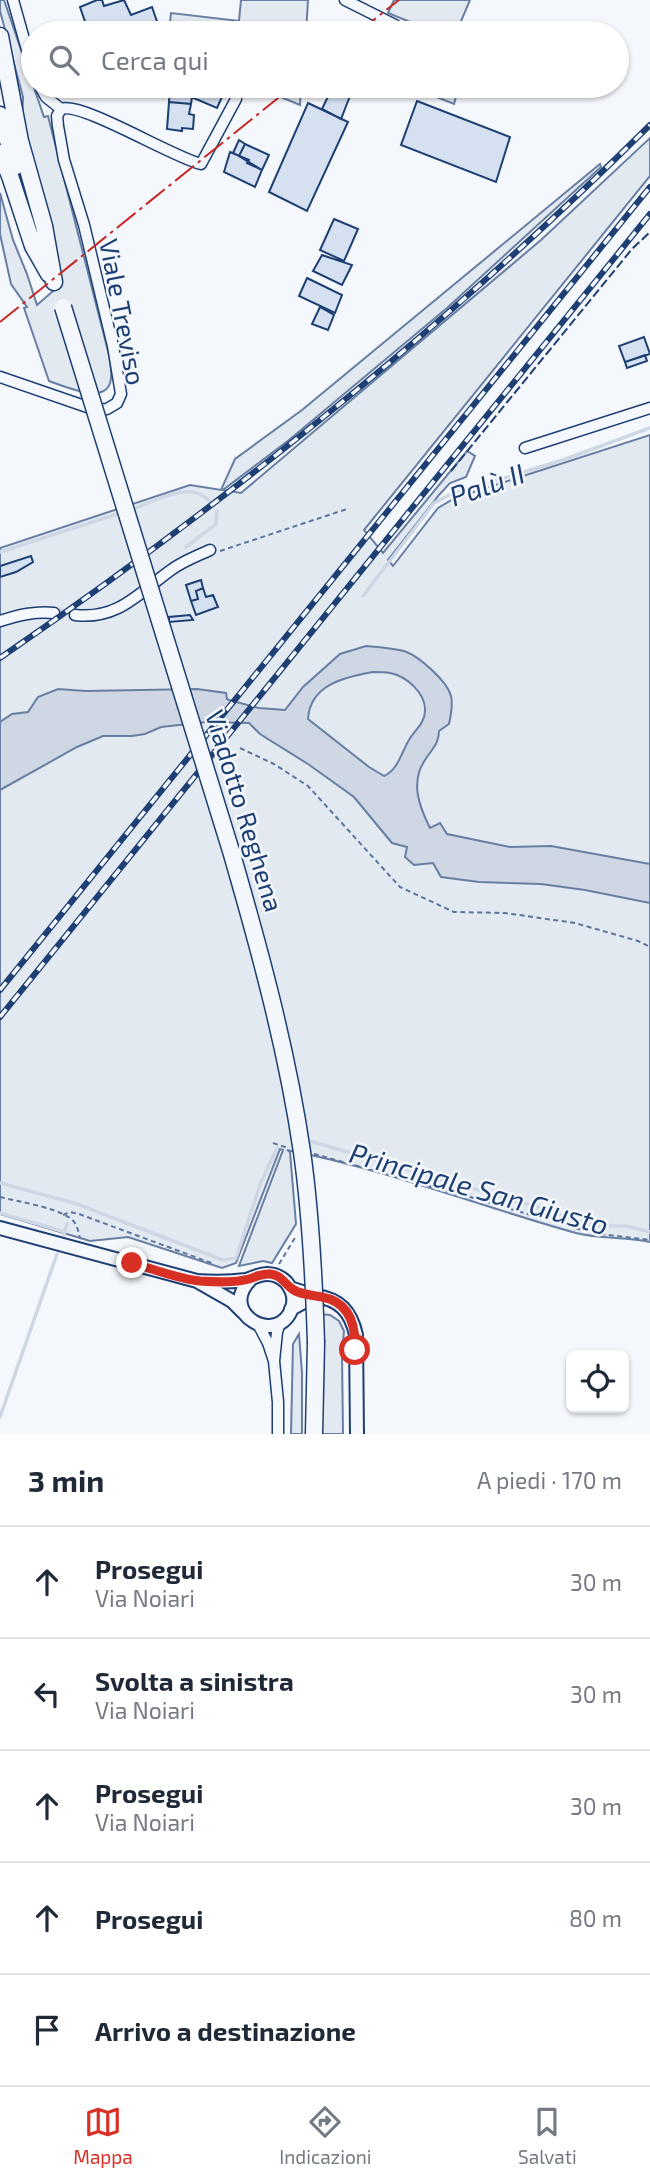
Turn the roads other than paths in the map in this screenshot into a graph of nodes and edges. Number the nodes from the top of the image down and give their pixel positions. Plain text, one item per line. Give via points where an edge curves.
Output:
1 (13, 0) edge
2 (345, 0) edge
3 (388, 21) edge
4 (21, 28) edge
5 (0, 36) edge
6 (47, 98) edge
7 (236, 99) dead end
8 (61, 109) junction
9 (0, 115) edge
10 (0, 153) edge
11 (54, 282) junction
12 (0, 377) edge
13 (650, 408) edge
14 (525, 448) dead end
15 (213, 551) road end
16 (54, 612) tunnel mouth
17 (75, 615) tunnel mouth
18 (0, 621) edge
19 (0, 1228) edge
20 (251, 1279) junction
21 (197, 1281) junction
22 (290, 1288) junction
23 (316, 1296) junction
24 (291, 1310) junction
25 (243, 1312) junction
26 (279, 1323) junction
27 (258, 1324) junction
28 (274, 1361) junction
29 (278, 1434) edge
30 (314, 1434) edge
31 (357, 1434) edge

1 - 4 street
2 - 3 street
5 - 11 highway
6 - 8 street
7 - 8 street via 201,164 93,116
8 - 12 street, Viale Treviso via 57,116 64,160 84,225 121,394 117,403 96,410
9 - 11 highway
10 - 11 highway via 33,246
11 - 30 highway, Viadotto Reghena, bridge via 228,838 280,1031 308,1200 316,1343
13 - 14 street
15 - 17 street via 171,570 118,609
16 - 18 street via 24,613
19 - 21 street
20 - 21 street
20 - 22 street via 275,1275
20 - 25 street via 242,1290
21 - 25 street
22 - 23 street
22 - 24 street
23 - 24 street
23 - 31 street via 342,1305 353,1323
24 - 26 street
25 - 27 street
26 - 27 street
26 - 28 street
27 - 28 street
28 - 29 street

